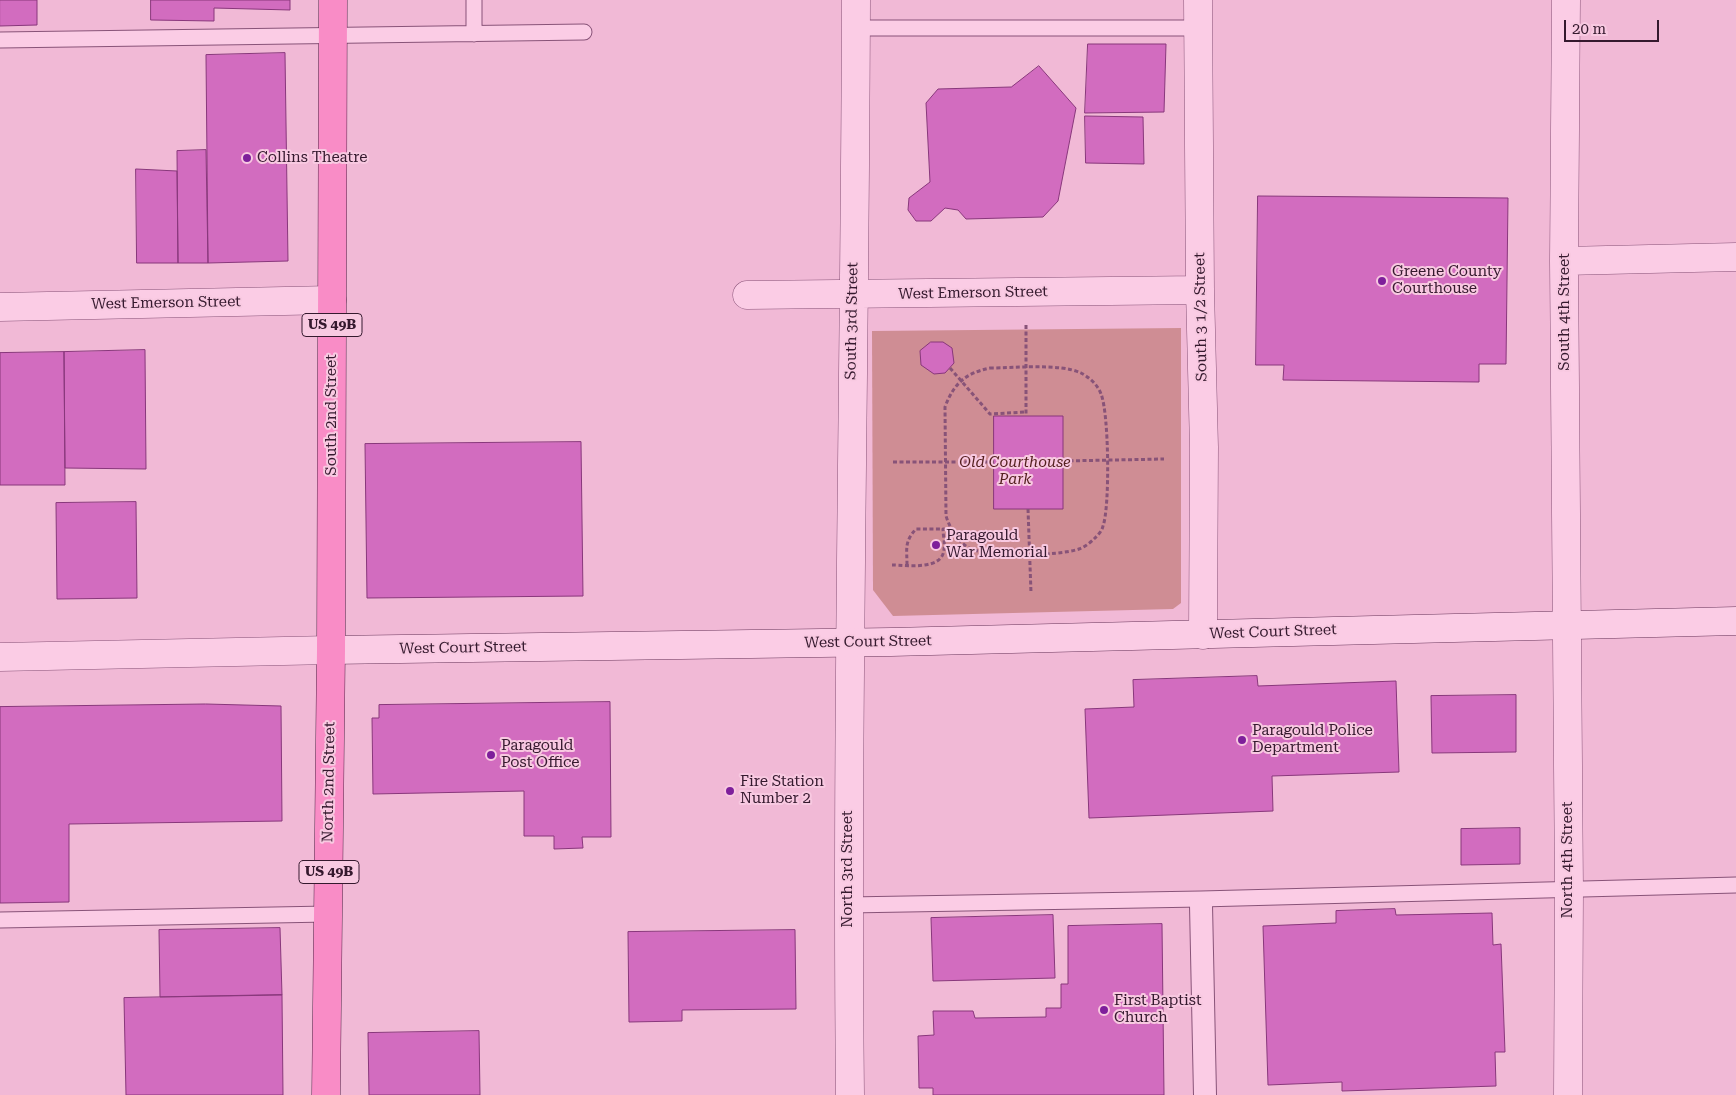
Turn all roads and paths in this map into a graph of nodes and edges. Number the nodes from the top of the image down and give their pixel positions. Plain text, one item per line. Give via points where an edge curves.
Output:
1 (334, 0) edge
2 (474, 0) edge
3 (856, 0) edge
4 (1198, 0) edge
5 (1566, 0) edge
6 (856, 28) junction
7 (1199, 28) junction
8 (584, 32) dead end
9 (474, 34) junction
10 (333, 36) junction
11 (0, 40) edge
12 (1736, 257) edge
13 (1564, 261) junction
14 (1200, 290) junction
15 (853, 294) junction
16 (746, 295) dead end
17 (332, 300) junction
18 (0, 307) edge
19 (1026, 325) dead end
20 (950, 368) dead end
21 (1026, 368) junction
22 (961, 380) junction
23 (1026, 412) junction
24 (1026, 416) dead end
25 (1164, 459) dead end
26 (1106, 460) junction
27 (893, 462) dead end
28 (945, 462) junction
29 (994, 462) dead end
30 (1063, 462) dead end
31 (1028, 509) dead end
32 (943, 529) junction
33 (950, 529) junction
34 (1030, 554) junction
35 (892, 565) dead end
36 (907, 565) junction
37 (1031, 593) dead end
38 (1736, 621) edge
39 (1567, 624) junction
40 (1202, 634) junction
41 (849, 642) junction
42 (331, 650) junction
43 (0, 656) edge
44 (1736, 885) edge
45 (1569, 890) junction
46 (848, 905) junction
47 (1201, 905) dead end
48 (328, 914) junction
49 (0, 920) edge
50 (326, 1095) edge
51 (850, 1095) edge
52 (1205, 1095) edge
53 (1568, 1095) edge

1 - 10 main road, South 2nd Street / US 49B
2 - 9 lane
3 - 6 street, South 3rd Street
4 - 7 street, South 3 1/2 Street
5 - 13 street, South 4th Street
6 - 7 lane
6 - 15 street, South 3rd Street
7 - 14 street, South 3 1/2 Street
8 - 9 lane
9 - 10 lane
10 - 11 lane
10 - 17 main road, South 2nd Street / US 49B
12 - 13 street
13 - 39 street, South 4th Street
14 - 15 street, West Emerson Street
14 - 40 street, South 3 1/2 Street via 1204,448
15 - 16 street, West Emerson Street
15 - 41 street, South 3rd Street
17 - 18 street, West Emerson Street
17 - 42 main road, South 2nd Street / US 49B
19 - 21 path
20 - 22 path
21 - 22 path via 990,368 976,371
21 - 23 path
21 - 26 path via 1066,369 1081,373 1093,382 1101,392 1106,410
22 - 23 path via 990,414
22 - 28 path via 950,393 945,407
23 - 24 path
25 - 26 path
26 - 30 path
26 - 34 path via 1107,509 1103,528 1081,549
27 - 28 path
28 - 29 path
28 - 33 path via 946,516
31 - 34 path
32 - 33 path
32 - 36 path via 945,550 940,560 929,565
32 - 36 path via 916,529 906,542
33 - 34 path via 968,547 983,552
34 - 37 path
35 - 36 path
38 - 39 street, West Court Street
39 - 40 street, West Court Street
39 - 45 street, North 4th Street
40 - 41 street, West Court Street
41 - 42 street, West Court Street
41 - 46 street, North 3rd Street
42 - 43 street, West Court Street
42 - 48 main road, North 2nd Street / US 49B
44 - 45 lane
45 - 46 lane
45 - 53 street, North 4th Street
46 - 51 street, North 3rd Street
47 - 52 street
48 - 49 lane
48 - 50 main road, North 2nd Street / US 49B

